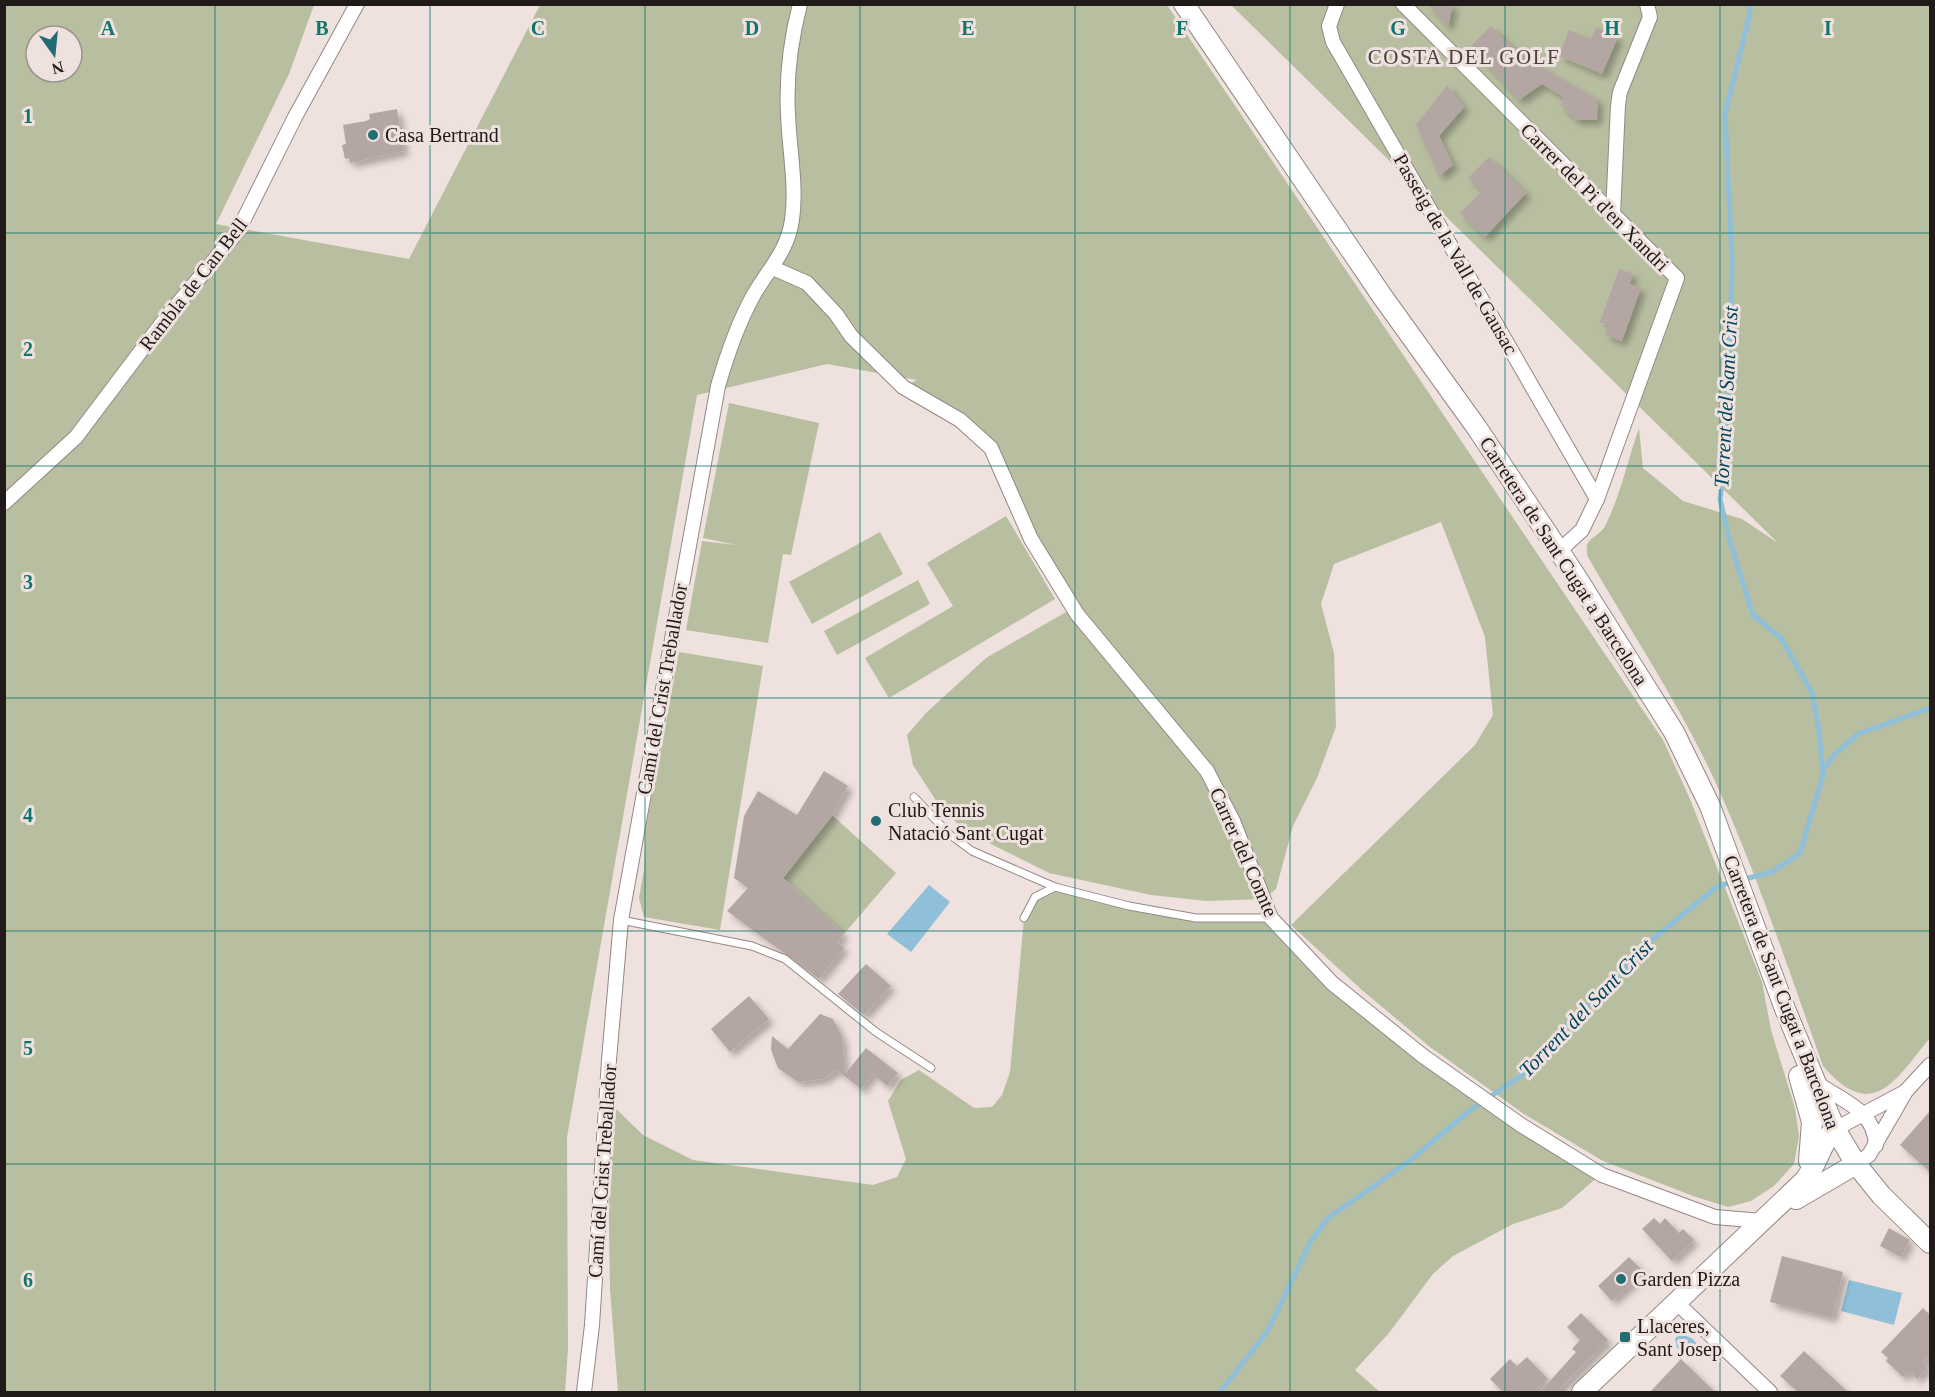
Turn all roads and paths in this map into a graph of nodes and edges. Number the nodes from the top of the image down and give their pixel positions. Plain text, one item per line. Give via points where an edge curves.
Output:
1 (357, 4) edge
2 (800, 4) edge
3 (1184, 4) edge
4 (1336, 4) edge
5 (1403, 4) edge
6 (1647, 4) edge
7 (1613, 214) junction
8 (773, 268) junction
9 (1597, 500) junction
10 (4, 502) edge
11 (1559, 551) junction
12 (914, 797) dead end
13 (1055, 887) junction
14 (1024, 918) dead end
15 (1271, 918) junction
16 (621, 920) junction
17 (1785, 1009) junction
18 (1930, 1065) edge
19 (931, 1068) dead end
20 (1814, 1081) junction
21 (1906, 1091) junction
22 (1864, 1115) junction
23 (1835, 1129) junction
24 (1876, 1145) junction
25 (1856, 1164) junction
26 (1804, 1181) junction
27 (1762, 1221) junction
28 (1930, 1243) edge
29 (1676, 1302) junction
30 (584, 1392) edge
31 (1582, 1392) edge
32 (1770, 1392) edge

1 - 10 street, Rambla de Can Bell via 238,231 76,437
2 - 8 street, Camí del Crist Treballador via 789,69 793,218 788,240
3 - 11 main road, Carretera de Sant Cugat a Barcelona
4 - 9 street, Passeig de la Vall de Gausac via 1329,26 1333,42
5 - 7 street, Carrer del Pi d'en Xandri
6 - 7 street via 1650,18 1619,99
7 - 9 street, Carrer del Pi d'en Xandri via 1677,278
8 - 15 street, Carrer del Comte via 807,283 851,336 903,387 960,420 991,448 1031,539 1077,614 1207,771 1233,821
8 - 16 street, Camí del Crist Treballador via 746,309 729,346 718,386
9 - 11 street, Carrer del Pi d'en Xandri via 1582,530
11 - 17 main road, Carretera de Sant Cugat a Barcelona via 1684,750 1721,835
12 - 13 lane via 972,851
13 - 14 lane via 1035,897
13 - 15 lane via 1196,918
15 - 27 street, Carrer del Comte via 1332,983 1423,1056 1602,1175 1715,1217
16 - 19 lane via 752,946 785,959 876,1032
16 - 30 street, Camí del Crist Treballador
17 - 20 main road, Carretera de Sant Cugat a Barcelona
17 - 26 main road via 1787,1036 1812,1122 1811,1152
18 - 21 street
20 - 22 street
20 - 23 main road, Carretera de Sant Cugat a Barcelona
21 - 22 street
21 - 24 street
22 - 23 street
22 - 24 street via 1873,1125
23 - 25 main road, Carretera de Sant Cugat a Barcelona
23 - 26 main road
24 - 25 street
25 - 27 main road
25 - 28 main road, Carretera de Sant Cugat a Barcelona
26 - 27 main road
27 - 29 main road
29 - 31 main road
29 - 32 street

